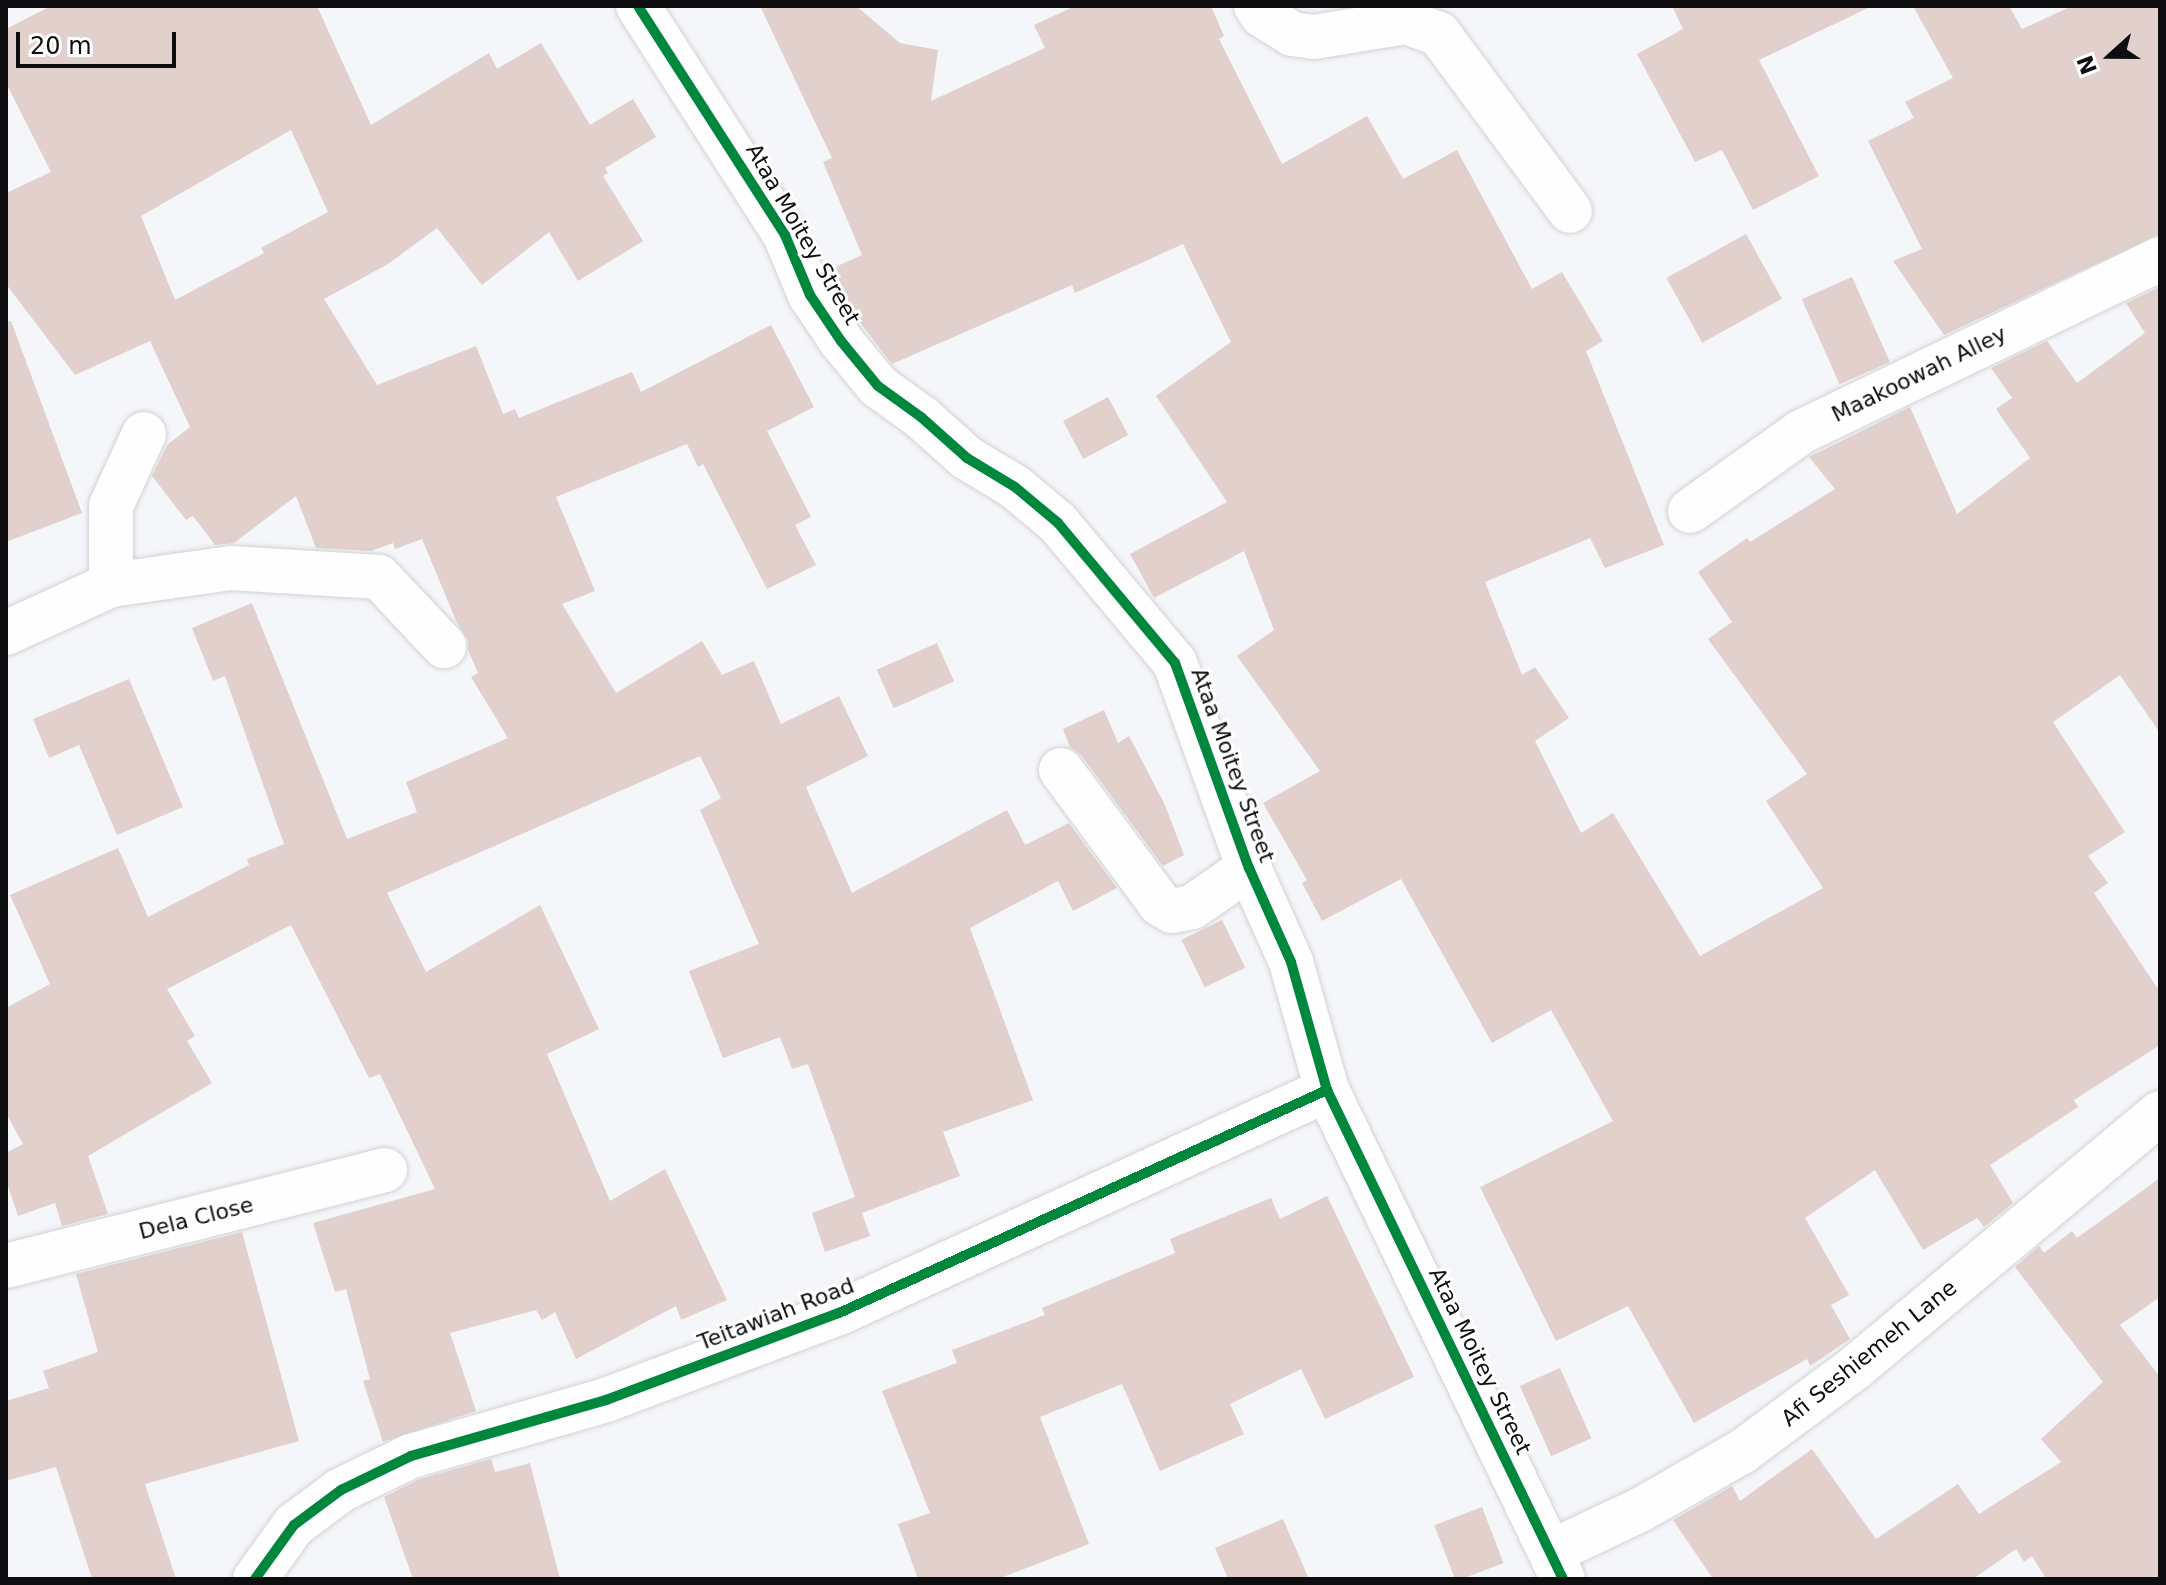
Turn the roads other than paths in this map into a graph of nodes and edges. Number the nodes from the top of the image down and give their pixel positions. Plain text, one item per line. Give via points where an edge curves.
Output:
1 (638, 6) edge
2 (1256, 6) edge
3 (1570, 211) dead end
4 (2160, 259) edge
5 (144, 434) dead end
6 (1690, 511) dead end
7 (111, 585) junction
8 (6, 633) edge
9 (444, 646) dead end
10 (1061, 770) dead end
11 (1249, 868) junction
12 (1327, 1090) junction
13 (2160, 1113) edge
14 (385, 1170) dead end
15 (6, 1266) edge
16 (1557, 1566) edge
17 (255, 1579) edge

1 - 11 street, Ataa Moitey Street via 785,235 810,295 860,364 878,386 967,458 1015,487 1058,523 1175,663
2 - 3 street via 1292,34 1314,37 1406,22 1439,34
4 - 6 street, Maakoowah Alley via 1801,432
5 - 7 street via 111,506
7 - 8 street
7 - 9 street via 231,568 379,577
10 - 11 street via 1160,904 1172,911 1192,907
11 - 12 street, Ataa Moitey Street via 1291,962
12 - 16 street, Ataa Moitey Street
12 - 17 street, Teitawiah Road via 839,1313 606,1400 411,1456 341,1490 294,1525
13 - 16 street, Afi Seshiemeh Lane via 1856,1367 1743,1451
14 - 15 street, Dela Close

